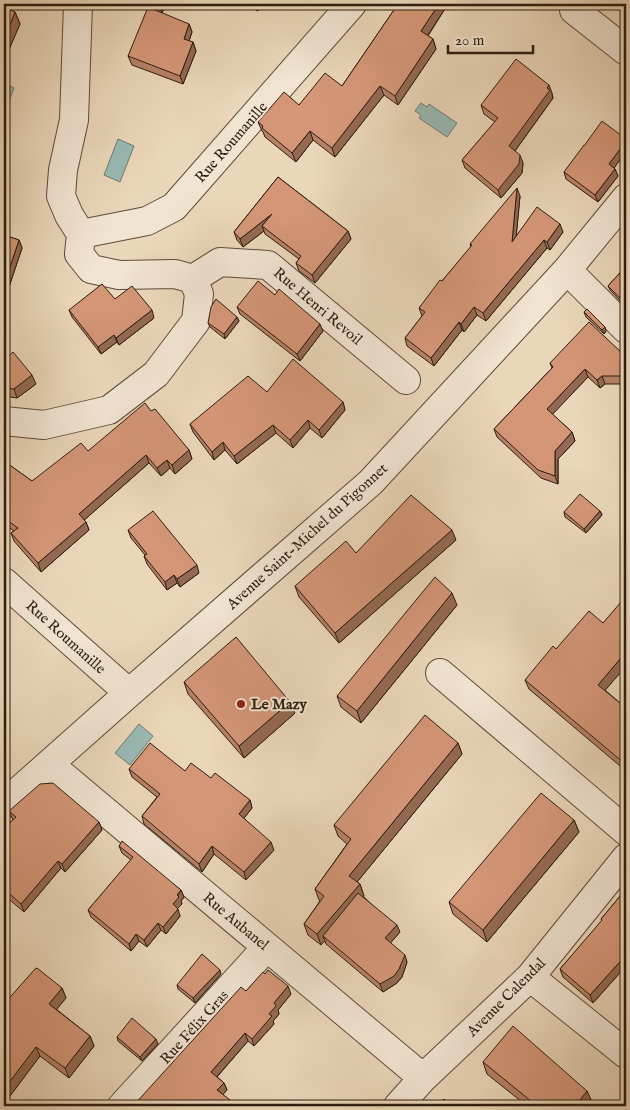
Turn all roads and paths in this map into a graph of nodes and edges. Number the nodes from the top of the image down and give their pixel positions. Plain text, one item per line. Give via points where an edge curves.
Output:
1 (78, 4) edge
2 (352, 4) edge
3 (574, 10) dead end
4 (626, 51) edge
5 (626, 198) edge
6 (81, 234) junction
7 (567, 270) junction
8 (192, 279) junction
9 (626, 329) edge
10 (406, 380) dead end
11 (4, 421) edge
12 (4, 582) edge
13 (440, 673) dead end
14 (129, 693) junction
15 (49, 764) junction
16 (4, 804) edge
17 (626, 831) edge
18 (626, 858) edge
19 (267, 947) junction
20 (530, 977) junction
21 (626, 1054) edge
22 (423, 1078) junction
23 (122, 1106) edge
24 (398, 1106) edge

1 - 6 street via 74,120 60,196
2 - 6 street, Rue Roumanille via 174,207 147,221
3 - 4 street
5 - 7 street, Avenue Saint-Michel du Pigonnet
6 - 8 street via 79,254 91,269 119,275 175,274
7 - 9 street
7 - 14 street, Avenue Saint-Michel du Pigonnet via 371,482
8 - 10 street, Rue Henri Revoil via 220,262 268,265
8 - 11 street via 199,294 196,321 156,374 109,410 44,424
12 - 14 street, Rue Roumanille
13 - 17 street
14 - 15 street, Avenue Saint-Michel du Pigonnet
15 - 16 street, Avenue Saint-Michel du Pigonnet
15 - 19 street, Rue Aubanel
18 - 20 street, Avenue Calendal
19 - 22 street, Rue Aubanel
19 - 23 street, Rue Félix Gras
20 - 21 street
20 - 22 street, Avenue Calendal
22 - 24 street, Avenue Calendal

